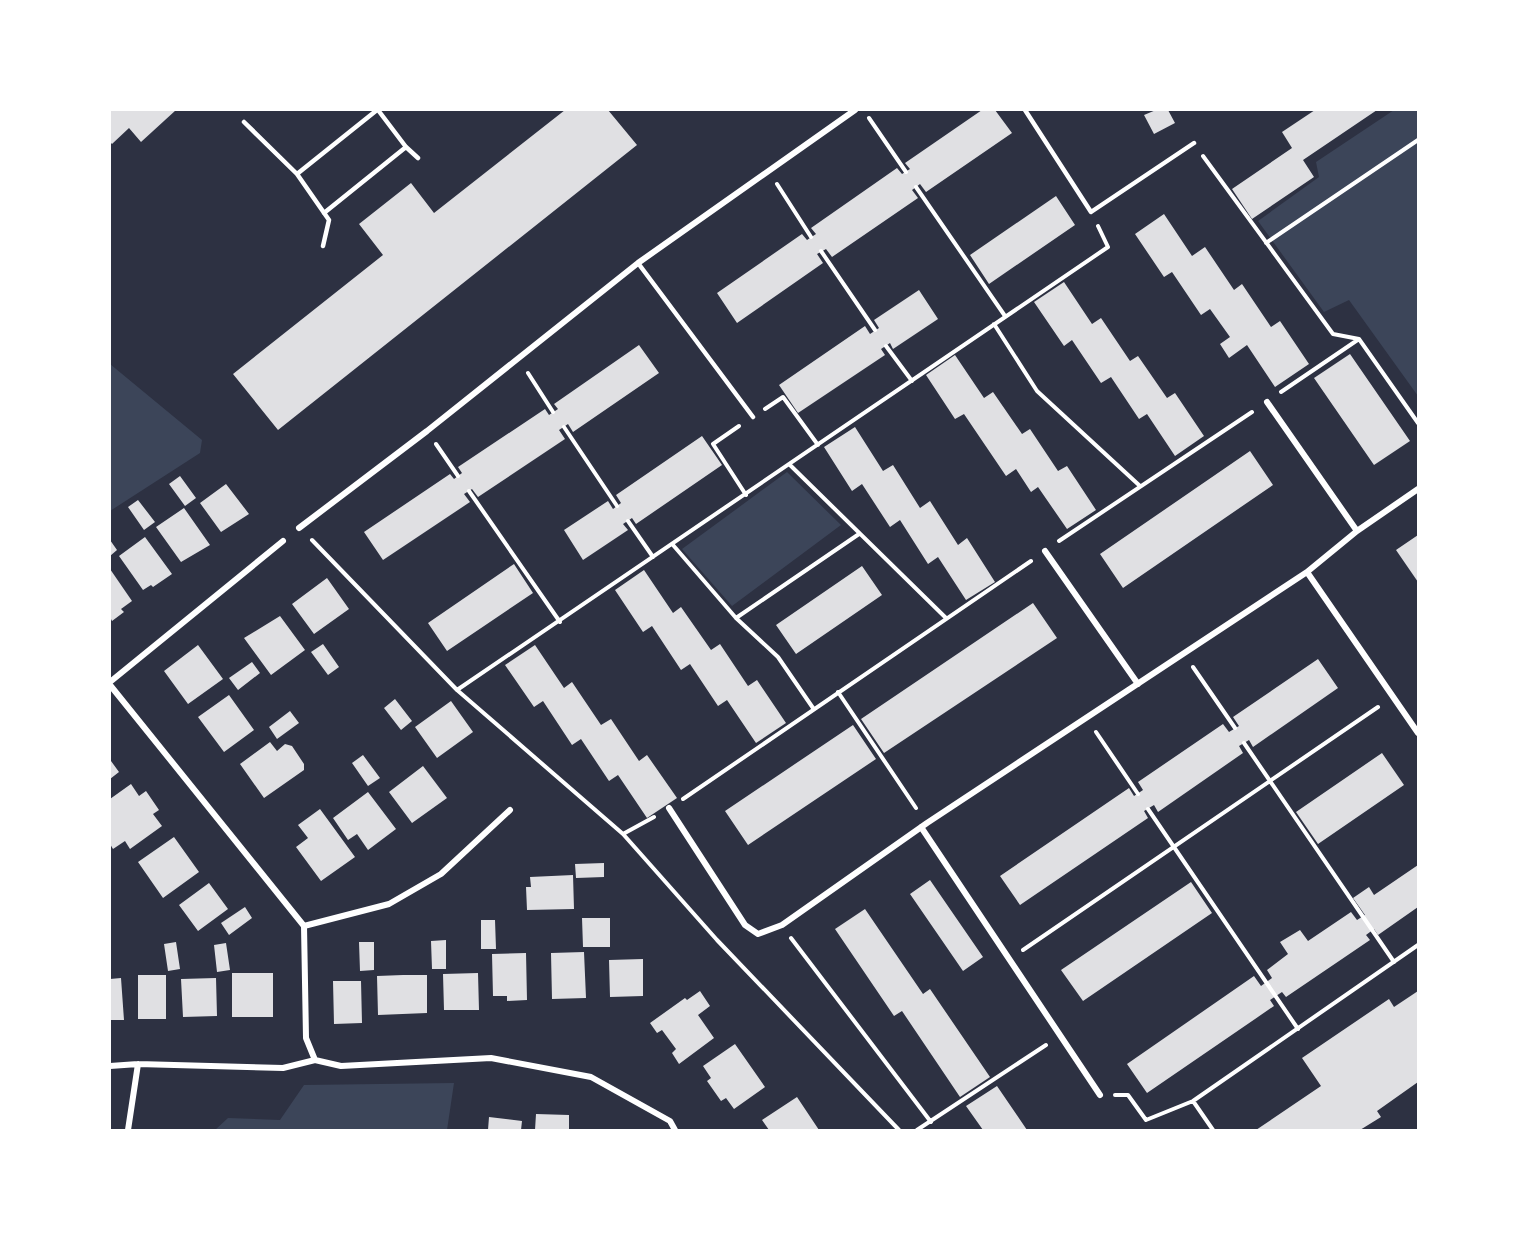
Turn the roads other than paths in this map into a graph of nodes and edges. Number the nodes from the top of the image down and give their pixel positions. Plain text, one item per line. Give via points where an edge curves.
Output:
1 (377, 110) edge
2 (855, 110) edge
3 (1025, 110) edge
4 (244, 122) dead end
5 (1194, 143) road end
6 (406, 147) junction
7 (418, 158) dead end
8 (297, 174) junction
9 (324, 213) junction
10 (322, 246) dead end
11 (638, 263) junction
12 (1267, 402) road end
13 (753, 417) dead end
14 (1419, 489) edge
15 (299, 528) dead end
16 (1357, 531) junction
17 (283, 541) dead end
18 (1045, 551) road end
19 (1307, 572) junction
20 (110, 683) edge
21 (1138, 684) junction
22 (1419, 734) edge
23 (669, 808) road end
24 (510, 810) dead end
25 (924, 825) junction
26 (304, 926) junction
27 (315, 1060) junction
28 (138, 1064) junction
29 (110, 1066) edge
30 (1100, 1095) road end
31 (128, 1131) edge
32 (675, 1131) edge

1 - 6 lane
1 - 8 lane
2 - 11 street
3 - 5 lane via 1091,212
4 - 8 lane
6 - 7 lane
6 - 9 lane
8 - 9 lane
9 - 10 lane via 329,220
11 - 13 lane
11 - 15 street
12 - 16 street
14 - 16 street
16 - 19 street
17 - 20 street
18 - 21 street
19 - 21 street
19 - 22 street
20 - 26 street
21 - 25 street
23 - 25 street via 745,925 758,934 782,925
24 - 26 street via 441,874 389,904
25 - 30 street
26 - 27 street via 306,1038
27 - 28 street via 283,1068
27 - 32 street via 340,1066 491,1058 591,1077 670,1120
28 - 29 street
28 - 31 street

